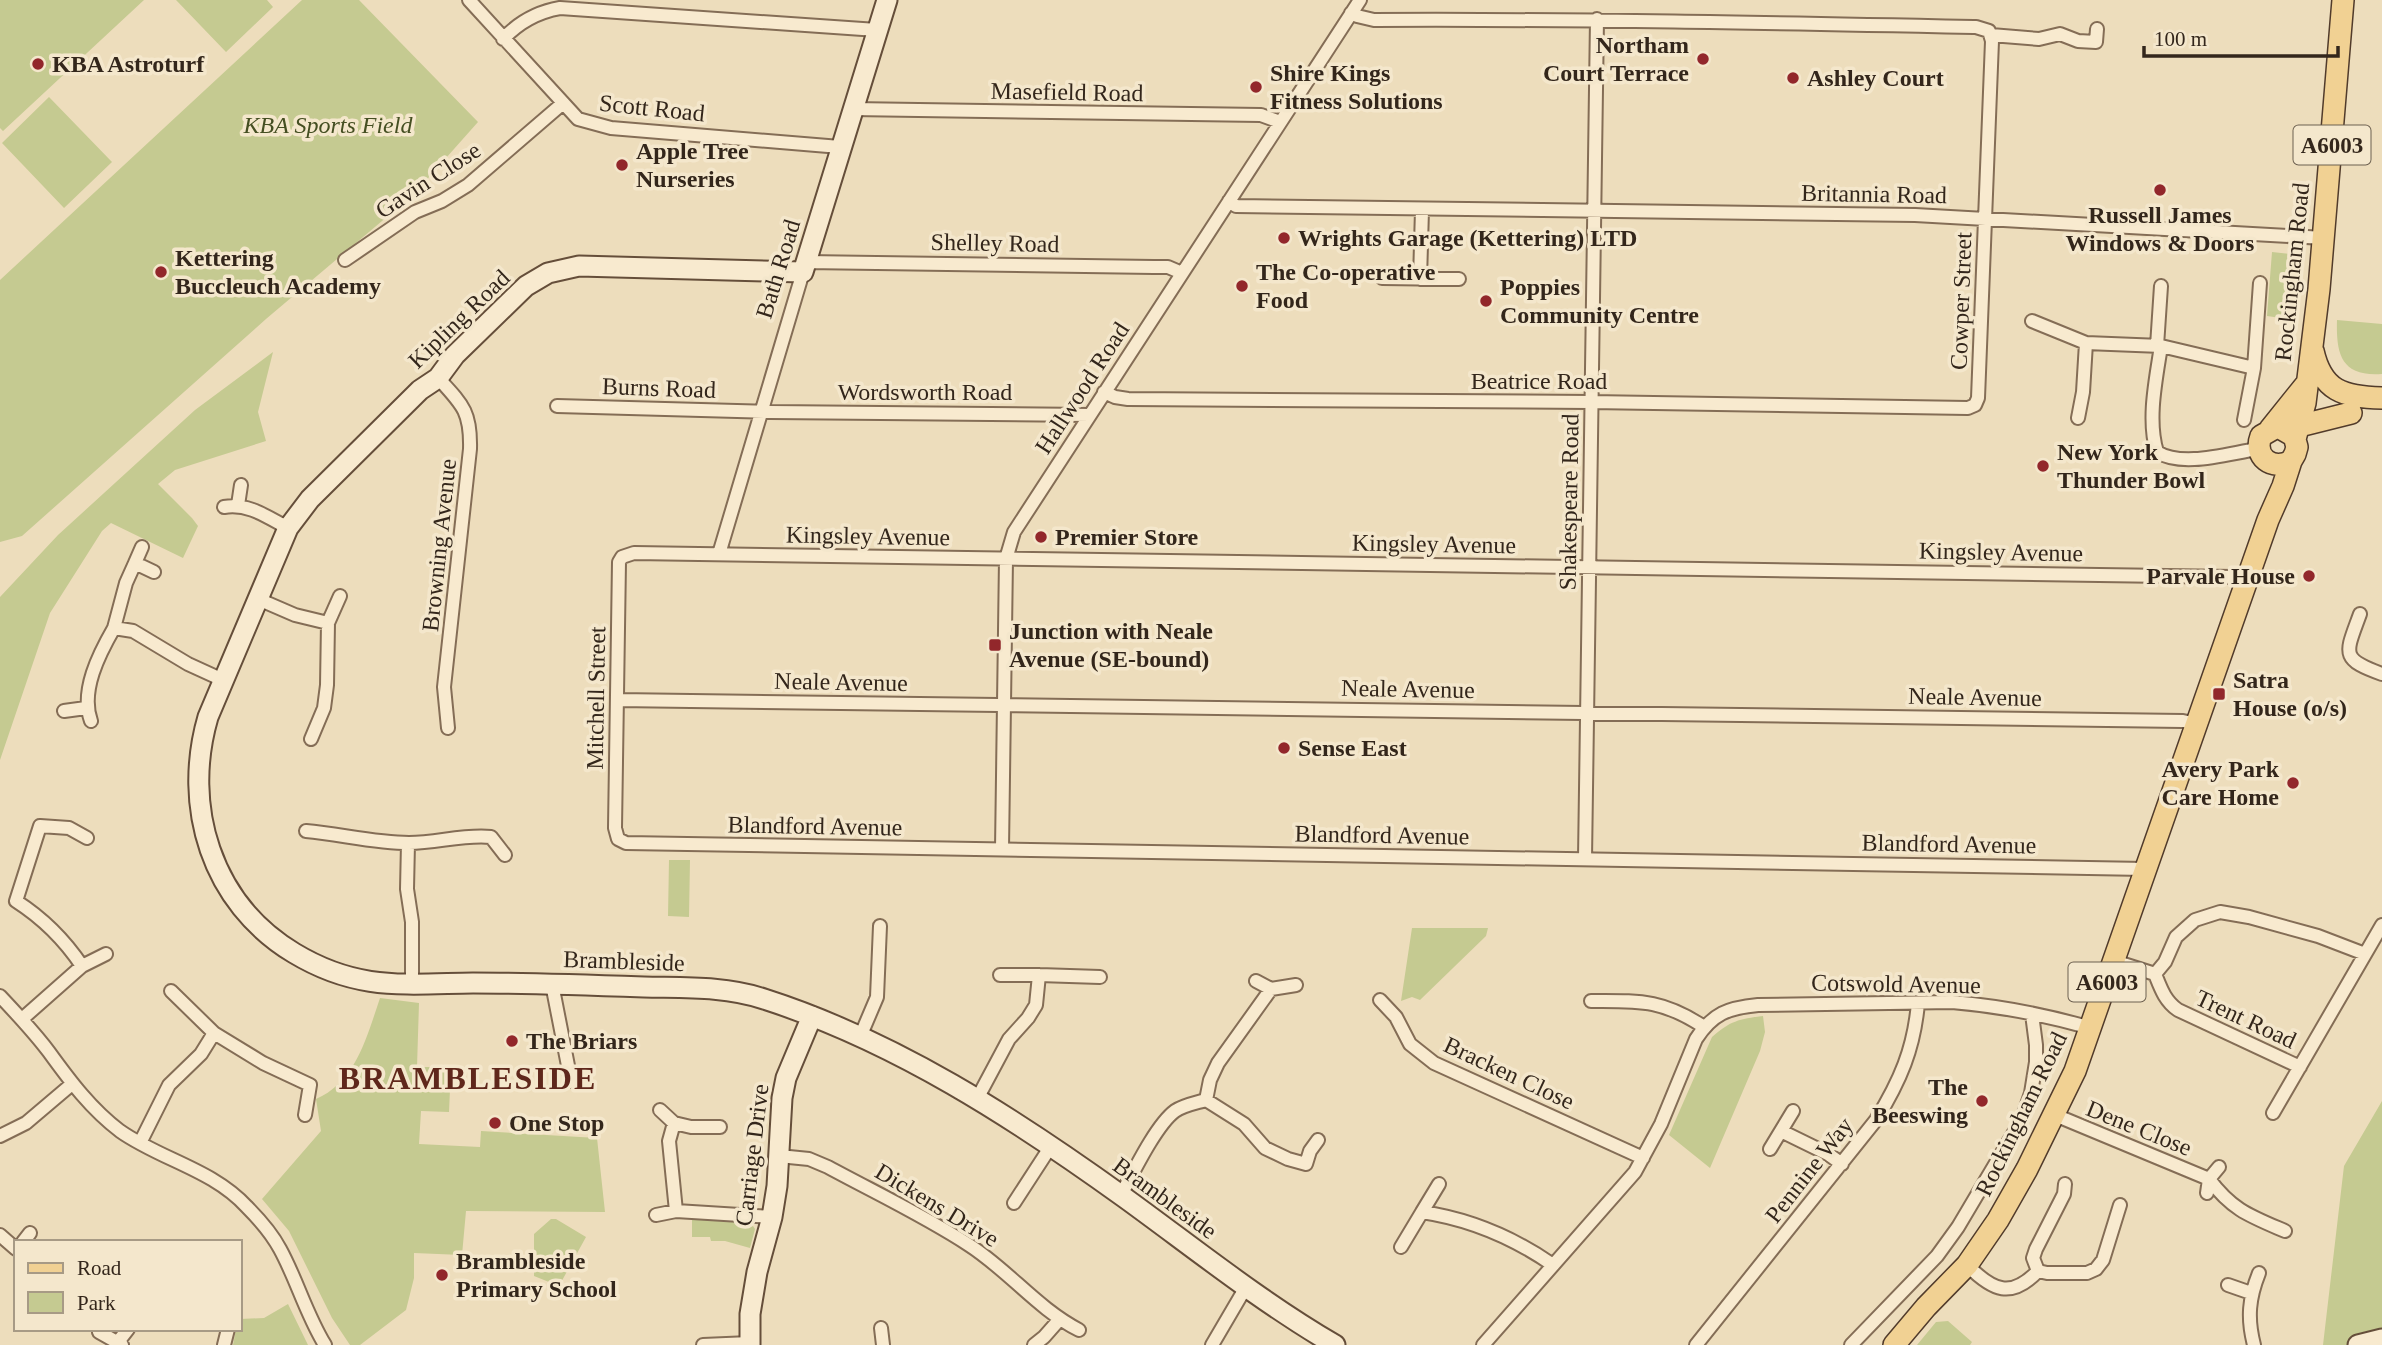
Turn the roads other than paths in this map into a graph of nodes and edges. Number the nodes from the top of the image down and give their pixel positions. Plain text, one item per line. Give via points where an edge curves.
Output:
1 (469, 0) edge
2 (887, 0) edge
3 (1360, 0) edge
4 (2343, 0) edge
5 (1351, 13) junction
6 (1597, 19) junction
7 (2097, 29) dead end
8 (877, 30) junction
9 (1990, 33) junction
10 (503, 39) junction
11 (562, 104) junction
12 (852, 109) junction
13 (1280, 122) junction
14 (840, 147) junction
15 (1229, 201) junction
16 (1422, 210) junction
17 (1594, 212) junction
18 (1986, 218) junction
19 (2324, 238) junction
20 (345, 260) dead end
21 (805, 267) junction
22 (1182, 274) junction
23 (1382, 278) dead end
24 (1420, 279) junction
25 (1459, 279) dead end
26 (2260, 283) dead end
27 (2161, 286) dead end
28 (2032, 321) dead end
29 (2086, 343) junction
30 (2311, 345) junction
31 (2159, 346) junction
32 (2254, 368) junction
33 (438, 378) junction
34 (1104, 392) junction
35 (2382, 398) edge
36 (1591, 402) junction
37 (1975, 405) joint
38 (557, 406) dead end
39 (760, 411) junction
40 (1090, 415) junction
41 (2078, 418) dead end
42 (2244, 420) dead end
43 (2289, 438) junction
44 (2261, 453) junction
45 (240, 485) dead end
46 (238, 505) junction
47 (224, 507) dead end
48 (2268, 520) junction
49 (288, 528) junction
50 (142, 547) dead end
51 (719, 554) junction
52 (622, 557) joint
53 (1006, 559) junction
54 (135, 563) junction
55 (1590, 567) junction
56 (154, 572) dead end
57 (2247, 581) junction
58 (340, 596) dead end
59 (258, 599) junction
60 (2360, 614) dead end
61 (328, 623) junction
62 (114, 628) junction
63 (2382, 674) edge
64 (223, 680) junction
65 (618, 700) junction
66 (1004, 705) junction
67 (64, 711) dead end
68 (1587, 712) junction
69 (2197, 724) junction
70 (448, 728) dead end
71 (311, 739) dead end
72 (306, 831) dead end
73 (87, 838) dead end
74 (618, 839) joint
75 (408, 843) junction
76 (1002, 849) junction
77 (505, 855) dead end
78 (1586, 859) junction
79 (2145, 869) junction
80 (2382, 925) edge
81 (880, 926) dead end
82 (106, 954) dead end
83 (2365, 954) junction
84 (2114, 961) junction
85 (82, 967) junction
86 (2155, 974) junction
87 (1000, 975) dead end
88 (1039, 975) junction
89 (1100, 976) dead end
90 (1256, 981) dead end
91 (412, 984) junction
92 (552, 984) junction
93 (1296, 985) dead end
94 (1271, 989) junction
95 (171, 990) dead end
96 (0, 996) edge
97 (1380, 1000) dead end
98 (1591, 1001) dead end
99 (1918, 1003) junction
100 (2032, 1014) junction
101 (812, 1016) junction
102 (22, 1019) junction
103 (1704, 1027) junction
104 (2091, 1028) junction
105 (214, 1032) junction
106 (860, 1037) junction
107 (2300, 1067) junction
108 (571, 1081) dead end
109 (72, 1084) junction
110 (977, 1099) junction
111 (1206, 1100) junction
112 (660, 1110) dead end
113 (1793, 1111) dead end
114 (2273, 1114) dead end
115 (305, 1115) dead end
116 (2055, 1115) junction
117 (674, 1123) junction
118 (720, 1127) dead end
119 (1781, 1131) junction
120 (0, 1136) edge
121 (1318, 1140) dead end
122 (139, 1143) junction
123 (1051, 1146) junction
124 (1770, 1149) dead end
125 (779, 1156) junction
126 (1643, 1158) junction
127 (1842, 1164) junction
128 (2219, 1167) dead end
129 (1439, 1184) dead end
130 (2065, 1184) dead end
131 (2208, 1186) junction
132 (1121, 1195) junction
133 (1014, 1203) dead end
134 (2120, 1205) dead end
135 (676, 1211) junction
136 (1422, 1212) junction
137 (656, 1215) dead end
138 (772, 1217) junction
139 (2285, 1231) dead end
140 (0, 1235) edge
141 (14, 1247) edge
142 (1401, 1247) dead end
143 (1553, 1265) junction
144 (1967, 1265) junction
145 (2038, 1271) junction
146 (2259, 1273) dead end
147 (2228, 1285) dead end
148 (1246, 1287) junction
149 (2251, 1293) junction
150 (1059, 1320) junction
151 (881, 1328) dead end
152 (1079, 1330) dead end
153 (99, 1332) dead end
154 (120, 1344) edge
155 (750, 1344) edge
156 (325, 1345) edge
157 (703, 1345) edge
158 (883, 1345) edge
159 (1034, 1345) edge
160 (1212, 1345) edge
161 (1335, 1345) edge
162 (1483, 1345) edge
163 (1696, 1345) edge
164 (1851, 1345) edge
165 (1894, 1345) edge
166 (2254, 1345) edge

1 - 10 street, Scott Road
2 - 8 street, Bath Road
3 - 5 street, Hallwood Road
4 - 19 main road, Rockingham Road / A6003
5 - 6 street via 1374,20
5 - 13 street, Hallwood Road
6 - 9 street via 1976,27
6 - 17 street, Shakespeare Road
7 - 9 street via 2096,47 2060,34 2039,39
8 - 10 street via 559,8 527,19
8 - 12 street, Bath Road
9 - 18 street, Cowper Street
10 - 11 street, Scott Road
11 - 14 street, Scott Road via 578,119 611,128
11 - 20 street, Gavin Close via 468,185 415,212
12 - 13 street, Masefield Road via 1261,116
12 - 14 street, Bath Road
13 - 15 street, Hallwood Road
14 - 21 street, Bath Road
15 - 16 street, Britannia Road via 1236,206
15 - 22 street, Hallwood Road
16 - 17 street, Britannia Road
16 - 24 street
17 - 18 street, Britannia Road
17 - 36 street, Shakespeare Road
18 - 19 street, Britannia Road
18 - 37 street, Cowper Street
19 - 30 main road, Rockingham Road / A6003
21 - 22 street, Shelley Road via 1168,267
21 - 33 street, Kipling Road via 579,266 548,273 526,286 455,355
21 - 39 street, Bath Road
22 - 34 street, Hallwood Road
23 - 24 street
24 - 25 street
26 - 32 street
27 - 31 street
28 - 29 street
29 - 31 street
29 - 41 street
30 - 35 main road via 2316,366 2328,385 2353,395
30 - 43 main road, Rockingham Road / A6003 via 2307,383
31 - 32 street
31 - 44 street via 2154,415 2157,452 2181,461
32 - 42 street
33 - 49 street, Kipling Road via 420,390 310,499
33 - 70 street, Browning Avenue via 462,405 471,426 444,687
34 - 36 street, Beatrice Road via 1128,399
34 - 40 street, Hallwood Road
35 - 43 main road
36 - 37 street, Beatrice Road
36 - 55 street, Shakespeare Road
38 - 39 street, Burns Road
39 - 40 street, Wordsworth Road
39 - 51 street, Bath Road
40 - 53 street, Hallwood Road via 1014,532
43 - 44 main road via 2261,436
43 - 44 main road via 2276,465
43 - 48 main road, Rockingham Road / A6003 via 2283,486
44 - 48 main road, Rockingham Road / A6003 via 2271,483
45 - 46 street
46 - 47 street
46 - 49 street
48 - 57 main road, Rockingham Road / A6003
49 - 59 street, Brambleside
50 - 54 street
51 - 52 street, Kingsley Avenue via 634,553
51 - 53 street, Kingsley Avenue
52 - 65 street, Mitchell Street via 618,569
53 - 55 street, Kingsley Avenue
53 - 66 street, Hallwood Road
54 - 56 street
54 - 62 street
55 - 57 street, Kingsley Avenue via 2234,577
55 - 68 street, Shakespeare Road
57 - 69 main road, Rockingham Road / A6003
58 - 61 street
59 - 61 street
59 - 64 street, Brambleside
60 - 63 street via 2350,656
61 - 71 street via 324,708
62 - 64 street via 133,631
62 - 67 street via 88,689 88,715
64 - 91 street, Brambleside via 200,745 197,792 208,847 237,899 271,936 322,968 346,978
65 - 66 street, Neale Avenue
65 - 74 street, Mitchell Street
66 - 68 street, Neale Avenue
66 - 76 street, Hallwood Road
68 - 69 street, Neale Avenue
68 - 78 street, Shakespeare Road
69 - 79 main road, Rockingham Road / A6003
72 - 75 street
73 - 85 street via 69,828 40,826 16,901 59,934
74 - 76 street, Blandford Avenue via 636,845
75 - 77 street via 483,836 491,838
75 - 91 street
76 - 78 street, Blandford Avenue
78 - 79 street, Blandford Avenue
79 - 84 main road, Rockingham Road / A6003
80 - 83 street
81 - 106 street via 877,997
82 - 85 street
83 - 86 street via 2318,936 2220,912 2196,920 2176,936
83 - 107 street
84 - 86 street
84 - 104 main road, Rockingham Road / A6003
85 - 102 street
86 - 107 street, Trent Road via 2169,1004 2178,1010
87 - 88 street
88 - 89 street
88 - 110 street via 1036,1005 1009,1039
90 - 94 street
91 - 92 street, Brambleside
92 - 101 street, Brambleside via 724,990
92 - 108 street
93 - 94 street
94 - 111 street via 1219,1063
95 - 105 street
96 - 102 street
97 - 126 street, Bracken Close via 1396,1017 1410,1044 1434,1063
98 - 103 street via 1662,1005
99 - 100 street, Cotswold Avenue via 1983,1005
99 - 103 street, Cotswold Avenue via 1734,1007
99 - 127 street, Pennine Way via 1905,1067 1876,1120
100 - 104 street, Cotswold Avenue
100 - 164 street, Rockingham Road via 2036,1062 2022,1119 1937,1256
101 - 106 street, Brambleside
101 - 125 street, Carriage Drive via 786,1078
102 - 109 street
103 - 126 street
104 - 116 main road, Rockingham Road / A6003
105 - 115 street via 263,1063 316,1086
105 - 122 street via 201,1054 169,1085
106 - 110 street, Brambleside
107 - 114 street
109 - 120 street via 26,1123
109 - 122 street via 105,1118
110 - 123 street, Brambleside
111 - 121 street via 1244,1124 1265,1148 1306,1169
111 - 132 street via 1174,1112 1160,1127
112 - 117 street
113 - 119 street
116 - 131 street, Dene Close
116 - 144 main road, Rockingham Road / A6003 via 1998,1220
117 - 118 street
117 - 135 street via 669,1141
119 - 124 street
119 - 127 street
122 - 156 street via 204,1174 246,1205 279,1247
123 - 132 street, Brambleside
123 - 133 street
125 - 138 street, Carriage Drive
125 - 150 street, Dickens Drive via 809,1159 828,1167 968,1244
126 - 143 street
127 - 163 street, Pennine Way
128 - 131 street
129 - 136 street
130 - 145 street via 2033,1258
131 - 139 street via 2240,1212
132 - 148 street, Brambleside
134 - 145 street via 2096,1269 2087,1273
135 - 137 street
135 - 138 street
136 - 142 street
136 - 143 street via 1511,1239
138 - 155 street, Carriage Drive via 755,1279
140 - 141 street
143 - 162 street
144 - 145 street via 2002,1289 2015,1290
144 - 165 main road, Rockingham Road / A6003
146 - 149 street
147 - 149 street
148 - 160 street
148 - 161 street, Brambleside
149 - 166 street
150 - 152 street, Dickens Drive
150 - 159 street
151 - 158 street
153 - 154 street
155 - 157 street

